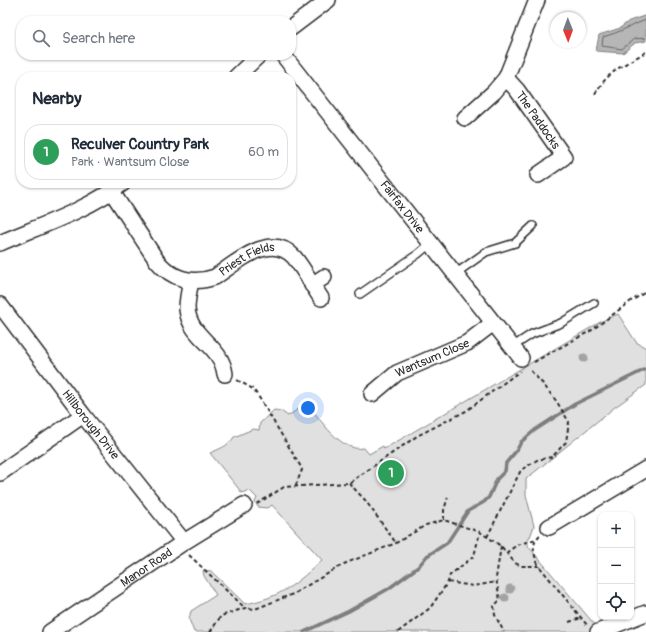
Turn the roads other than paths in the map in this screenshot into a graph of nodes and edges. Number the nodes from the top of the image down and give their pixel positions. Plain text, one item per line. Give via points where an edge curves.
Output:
1 (328, 0) edge
2 (537, 0) edge
3 (296, 24) edge
4 (254, 60) edge
5 (287, 60) edge
6 (241, 72) edge
7 (506, 78) junction
8 (465, 118) dead end
9 (538, 175) dead end
10 (115, 188) edge
11 (118, 188) edge
12 (533, 226) dead end
13 (0, 243) edge
14 (431, 244) junction
15 (455, 274) junction
16 (191, 281) junction
17 (360, 294) dead end
18 (321, 298) dead end
19 (594, 303) dead end
20 (0, 305) edge
21 (493, 323) junction
22 (522, 361) joint
23 (225, 374) road end
24 (372, 394) dead end
25 (83, 415) junction
26 (646, 469) edge
27 (0, 473) edge
28 (244, 505) road end
29 (549, 527) road end
30 (184, 542) junction
31 (646, 612) edge
32 (593, 630) edge
33 (50, 632) edge

1 - 3 street
2 - 7 street, The Paddocks
4 - 6 street
5 - 14 street, Fairfax Drive
7 - 8 street, The Paddocks
7 - 9 street, The Paddocks via 564,157
10 - 13 street via 79,210
11 - 16 street, Priest Fields via 162,268 176,277
12 - 15 lane via 514,243 486,252
14 - 15 street, Fairfax Drive
14 - 17 lane
15 - 21 street, Fairfax Drive
16 - 18 street, Priest Fields via 215,277 257,250 269,247 289,252 318,281
16 - 23 street via 187,309 189,318 196,331 224,363
19 - 22 lane via 561,323 532,334
20 - 25 street, Hillborough Drive
21 - 22 street, Fairfax Drive
21 - 24 street, Wantsum Close via 467,343 397,373
25 - 27 street
25 - 30 street, Hillborough Drive
26 - 29 street
28 - 30 street, Manor Road
30 - 33 street, Manor Road
31 - 32 street

